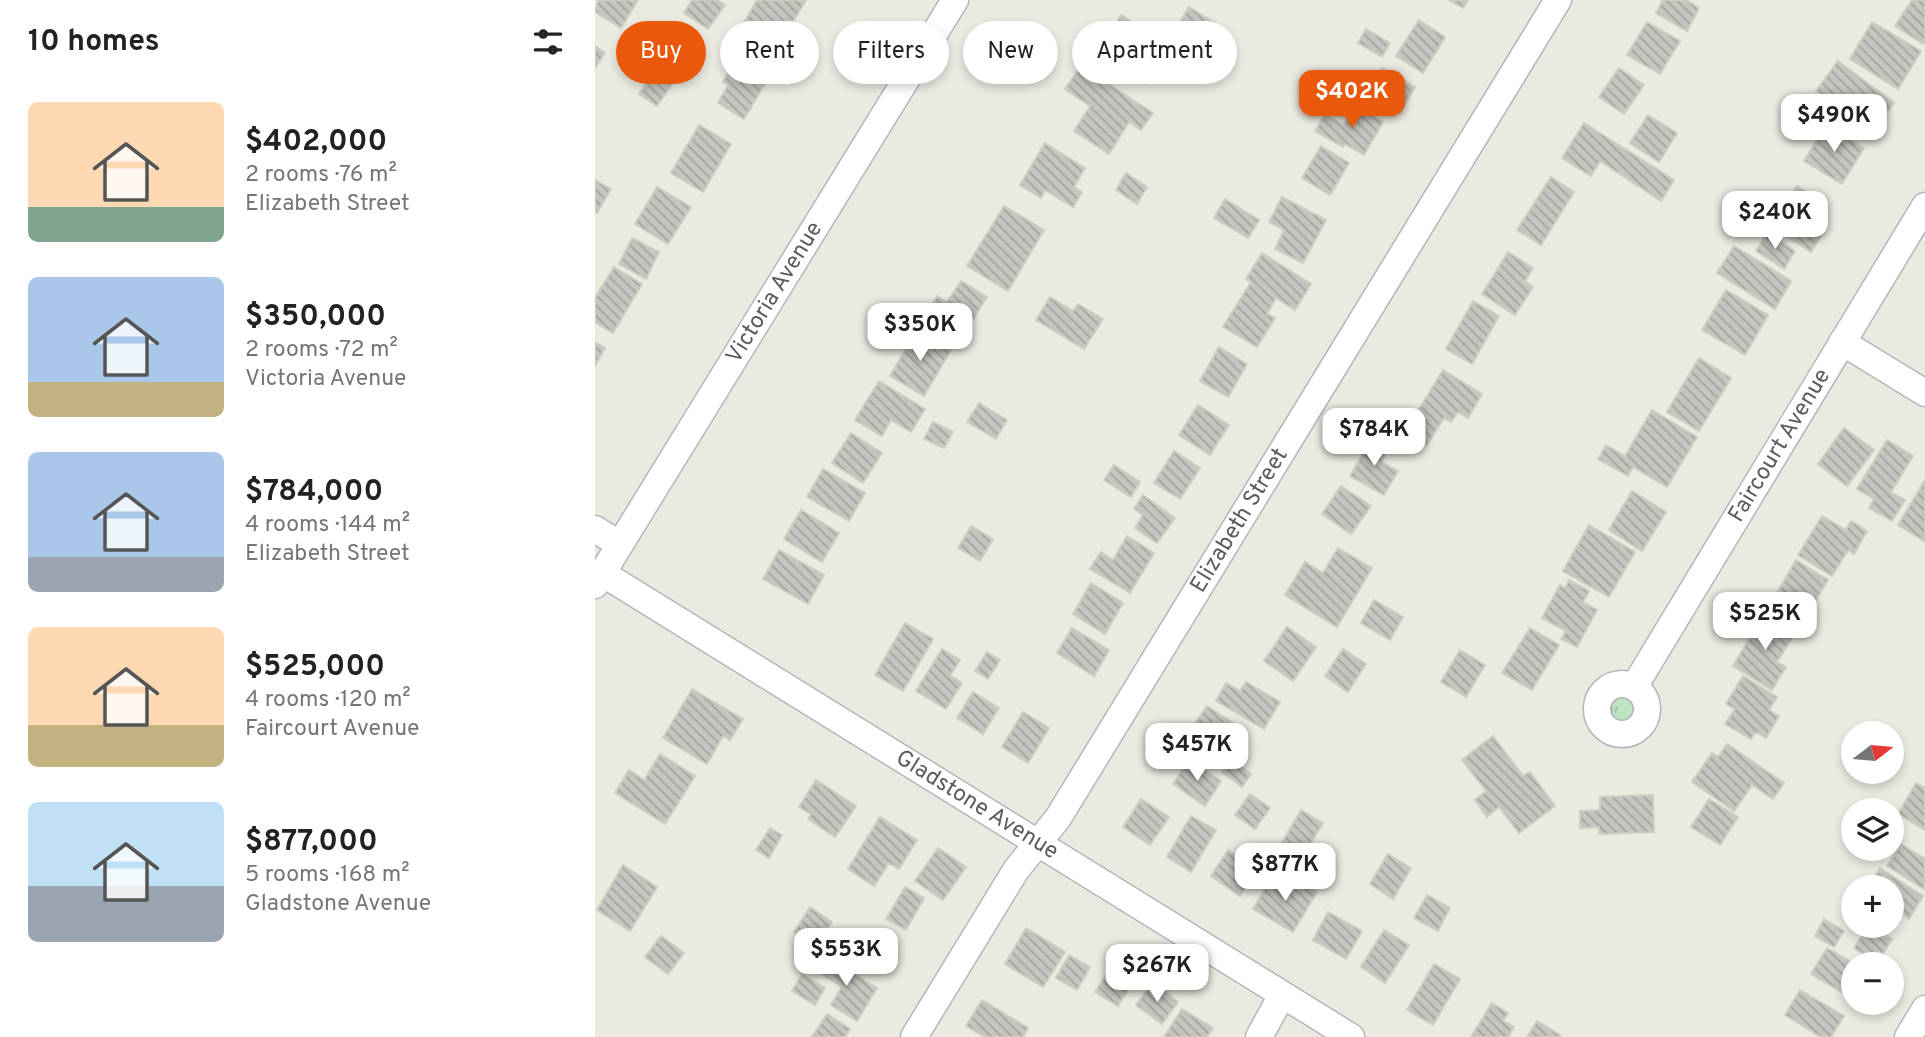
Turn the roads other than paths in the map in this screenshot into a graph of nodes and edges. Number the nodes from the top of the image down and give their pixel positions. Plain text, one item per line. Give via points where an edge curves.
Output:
1 (955, 0) edge
2 (1558, 0) edge
3 (1925, 206) edge
4 (1842, 342) junction
5 (1925, 393) edge
6 (595, 529) edge
7 (619, 544) junction
8 (599, 579) edge
9 (1634, 687) dead end
10 (1038, 842) junction
11 (1282, 995) junction
12 (1925, 1009) edge
13 (914, 1037) edge
14 (1259, 1037) edge
15 (1351, 1037) edge
16 (1908, 1037) edge

1 - 7 street, Victoria Avenue
2 - 10 street, Elizabeth Street via 1058,818
3 - 4 street, Faircourt Avenue
4 - 5 street
4 - 9 street, Faircourt Avenue
6 - 7 street
7 - 8 street, Victoria Avenue
8 - 10 street, Gladstone Avenue
10 - 11 street, Gladstone Avenue
10 - 13 street, Elizabeth Street via 1016,870
11 - 14 street
11 - 15 street, Gladstone Avenue
12 - 16 street

